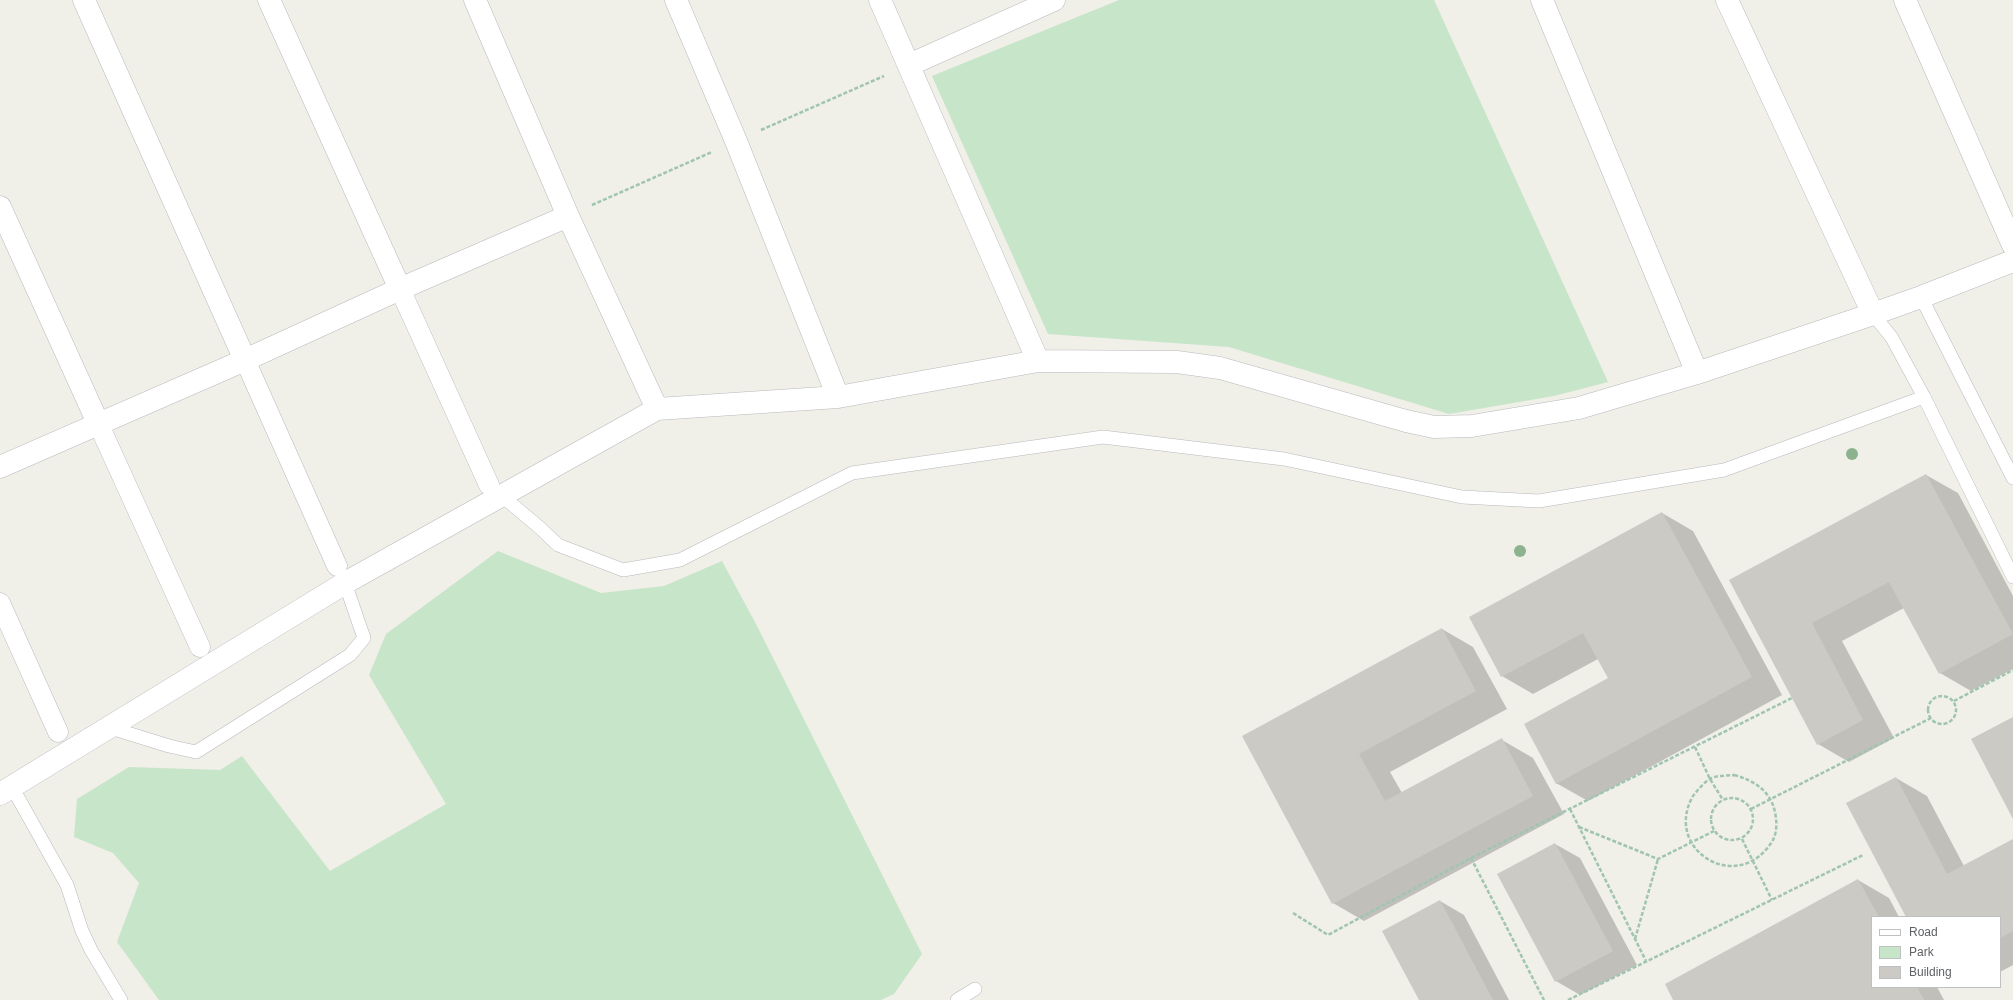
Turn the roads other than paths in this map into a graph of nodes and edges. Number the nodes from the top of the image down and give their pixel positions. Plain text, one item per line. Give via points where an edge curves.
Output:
1 (84, 0) edge
2 (268, 0) edge
3 (475, 0) edge
4 (676, 0) edge
5 (880, 0) edge
6 (1054, 0) edge
7 (1542, 0) edge
8 (1727, 0) edge
9 (1905, 0) edge
10 (909, 65) junction
11 (0, 207) edge
12 (568, 216) junction
13 (2013, 245) edge
14 (2013, 261) edge
15 (400, 289) junction
16 (1921, 297) junction
17 (1873, 314) junction
18 (245, 360) junction
19 (1038, 361) junction
20 (1697, 373) junction
21 (838, 397) junction
22 (1924, 397) junction
23 (657, 409) junction
24 (98, 423) junction
25 (0, 467) edge
26 (2013, 478) edge
27 (495, 491) junction
28 (341, 574) junction
29 (2013, 577) edge
30 (0, 603) edge
31 (200, 647) dead end
32 (111, 728) junction
33 (58, 732) dead end
34 (6, 791) edge
35 (975, 989) dead end
36 (121, 1000) edge
37 (957, 1000) edge

1 - 18 street
2 - 15 street
3 - 12 street
4 - 21 street via 736,141
5 - 10 street
6 - 10 street
7 - 20 street
8 - 17 street
9 - 13 street
10 - 19 street
11 - 24 street
12 - 15 street
12 - 23 street
14 - 16 street
15 - 18 street
15 - 27 street
16 - 17 street
16 - 26 lane
17 - 20 street
17 - 22 lane via 1892,338
18 - 24 street
18 - 28 street
19 - 20 street via 1177,362 1220,368 1406,422 1434,427 1472,426 1579,408
19 - 21 street
21 - 23 street
22 - 27 lane via 1724,470 1539,501 1462,496 1284,459 1103,437 852,473 680,560 623,570 558,545
22 - 29 lane
23 - 27 street
24 - 25 street
24 - 31 street
27 - 28 street
28 - 32 street
28 - 32 lane via 364,638 350,655 196,752
30 - 33 street
32 - 34 street
34 - 36 lane via 68,885 90,950
35 - 37 lane

